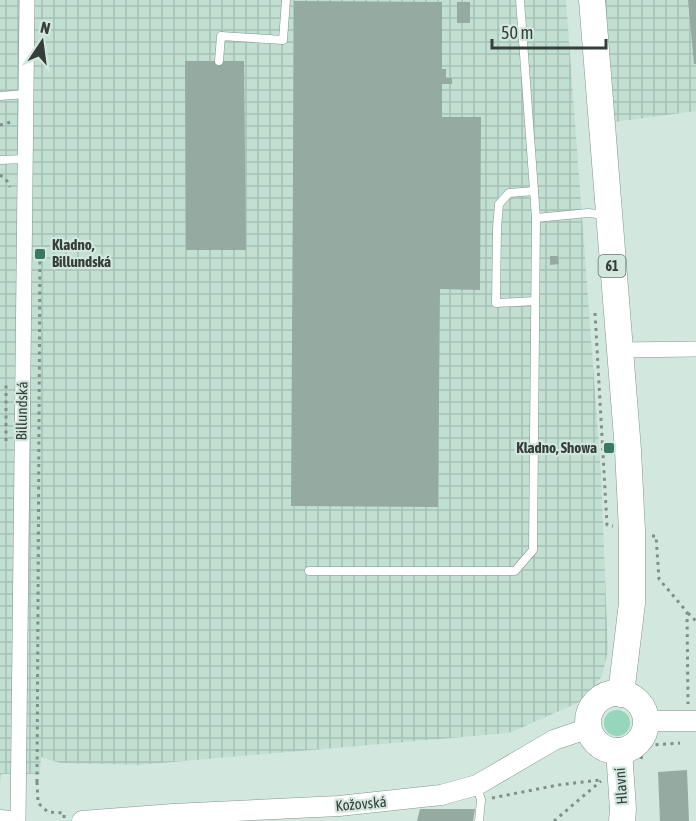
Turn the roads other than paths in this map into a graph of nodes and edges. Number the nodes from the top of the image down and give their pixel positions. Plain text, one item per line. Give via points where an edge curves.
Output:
1 (27, 0) edge
2 (286, 0) edge
3 (520, 0) edge
4 (592, 0) edge
5 (219, 61) dead end
6 (26, 94) junction
7 (0, 96) edge
8 (25, 159) junction
9 (0, 160) edge
10 (534, 191) junction
11 (608, 215) junction
12 (536, 218) junction
13 (536, 301) junction
14 (620, 350) junction
15 (696, 350) edge
16 (309, 571) dead end
17 (621, 694) junction
18 (692, 715) edge
19 (646, 721) junction
20 (589, 728) junction
21 (619, 751) junction
22 (479, 792) junction
23 (296, 815) edge
24 (0, 820) edge
25 (12, 821) edge
26 (18, 821) edge
27 (82, 821) edge
28 (479, 821) edge
29 (622, 821) edge

1 - 6 street, Billundská
2 - 5 lane via 283,40 221,36
3 - 10 lane
4 - 11 main road, 61
6 - 7 lane
6 - 8 street, Billundská
8 - 9 lane
8 - 26 street, Billundská
10 - 12 lane
10 - 13 lane via 509,193 499,204 496,303
11 - 12 lane
11 - 14 main road, 61
12 - 13 lane
13 - 16 lane via 533,550 515,571
14 - 15 street
14 - 17 main road, 61 via 633,579
17 - 19 main road via 638,703
17 - 20 main road via 610,694 593,706
18 - 19 street
19 - 21 main road via 638,741
20 - 21 main road via 603,747
20 - 22 street, Kožovská via 554,740
21 - 29 main road, Hlavní
22 - 23 street, Kožovská via 350,805
22 - 28 lane
23 - 27 street, Kožovská
24 - 25 street

